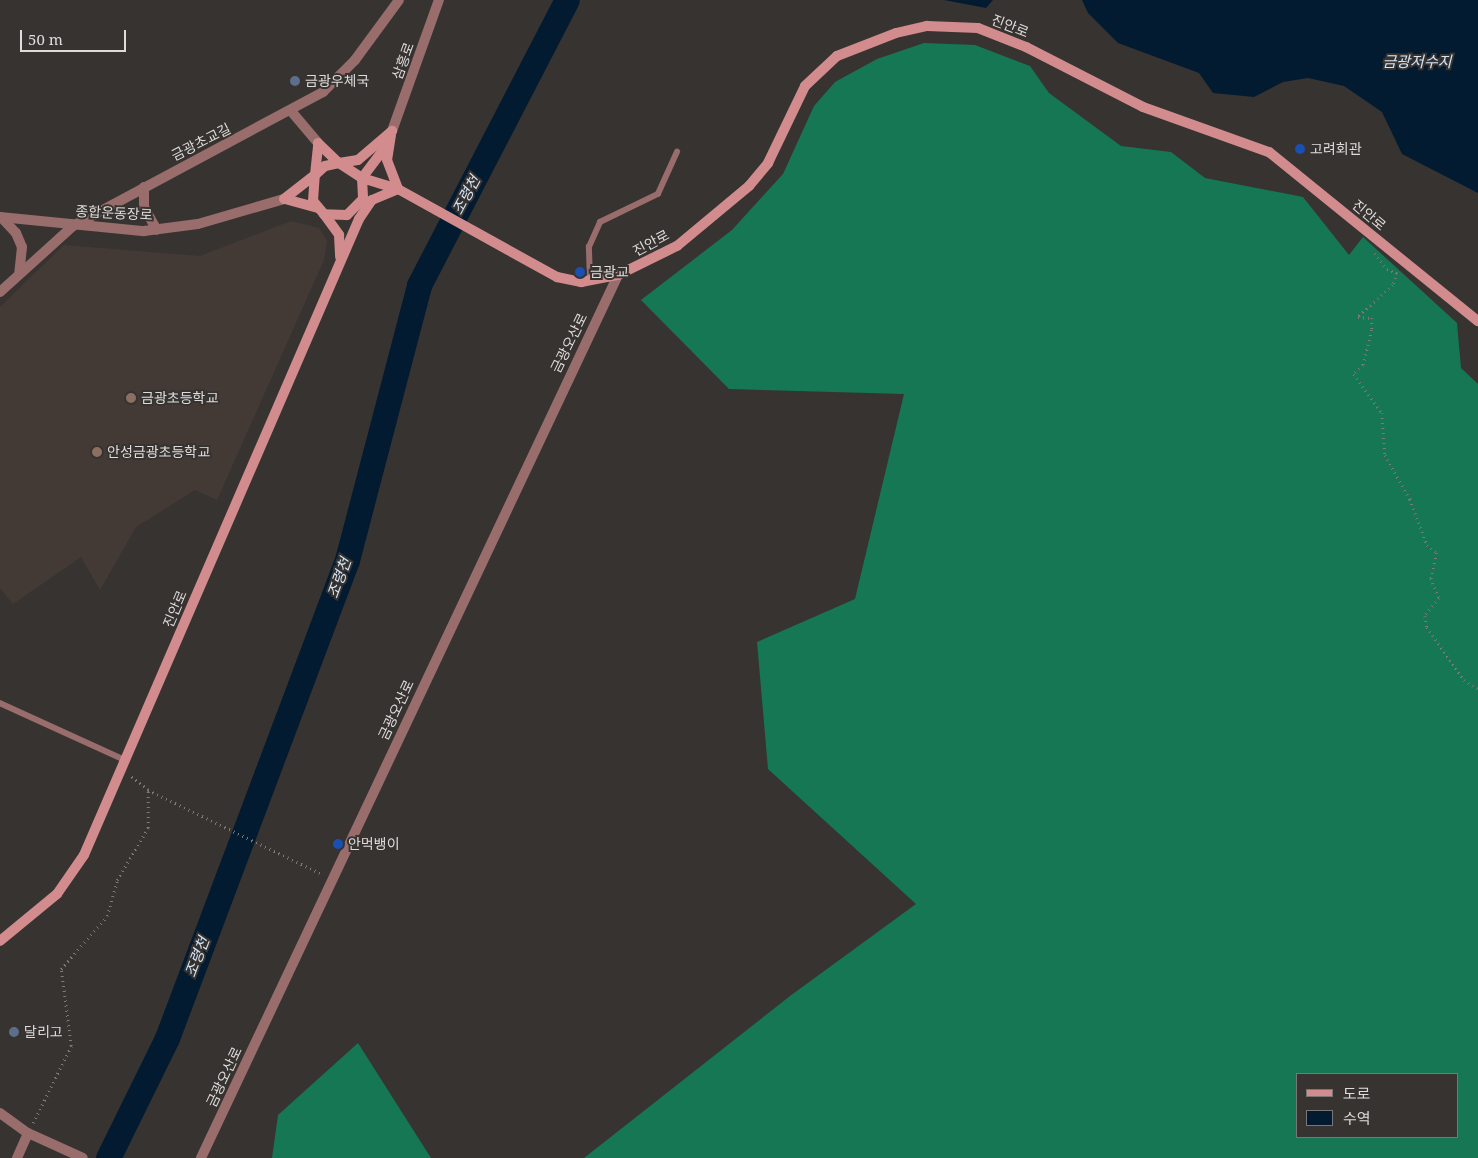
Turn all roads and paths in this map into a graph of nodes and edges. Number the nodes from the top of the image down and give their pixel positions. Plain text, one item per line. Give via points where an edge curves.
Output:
1 (399, 0) edge
2 (439, 0) edge
3 (291, 111) junction
4 (392, 131) junction
5 (318, 144) junction
6 (677, 152) dead end
7 (339, 163) junction
8 (315, 175) junction
9 (362, 178) junction
10 (144, 187) junction
11 (398, 189) junction
12 (284, 199) junction
13 (359, 206) junction
14 (321, 211) junction
15 (1, 217) edge
16 (73, 226) junction
17 (157, 230) junction
18 (1376, 239) junction
19 (348, 245) junction
20 (340, 263) junction
21 (19, 274) junction
22 (618, 275) junction
23 (590, 280) junction
24 (0, 292) edge
25 (1478, 321) edge
26 (1478, 689) edge
27 (0, 703) edge
28 (125, 760) junction
29 (120, 772) junction
30 (148, 790) junction
31 (322, 874) dead end
32 (0, 941) edge
33 (0, 1113) edge
34 (28, 1133) junction
35 (17, 1158) edge
36 (83, 1158) edge
37 (201, 1158) edge

1 - 3 street, 금광초교길 via 338,79
2 - 4 street, 삼흥로
3 - 5 street
3 - 10 street, 금광초교길
4 - 7 main road via 369,155
4 - 9 main road via 378,161
4 - 11 main road via 387,160
5 - 7 main road
5 - 8 main road
6 - 23 lane via 658,194 600,222 589,247
7 - 8 main road via 325,166
7 - 9 main road
8 - 12 main road
8 - 14 main road via 310,192
9 - 11 main road
9 - 13 main road via 365,192
10 - 16 street, 금광초교길
10 - 17 street via 144,207
11 - 13 main road via 374,192
11 - 19 main road via 372,200
11 - 23 main road, 진안로 via 557,277
12 - 14 main road
12 - 17 street, 종합운동장로 via 198,224
13 - 14 main road via 340,217
13 - 19 main road
14 - 20 main road via 339,235
15 - 16 street, 종합운동장로
15 - 21 street via 22,247
16 - 17 street, 종합운동장로
16 - 21 street, 금광초교길
18 - 22 main road, 진안로 via 1269,152 1143,107 1000,35 978,28 927,26 863,44 821,69 805,86 768,164 750,186 678,246
18 - 25 main road, 진안로
18 - 26 path via 1375,256 1397,274 1393,285 1358,317 1372,318 1372,330 1363,365 1354,374 1382,413 1386,455 1410,499 1427,545 1437,553 1431,578 1439,598 1425,616 1427,627 1464,680
19 - 20 main road, 진안로
20 - 28 main road, 진안로
21 - 24 street, 금광초교길
22 - 23 main road, 진안로
22 - 37 street, 금광오산로
27 - 28 lane
28 - 29 main road, 진안로
29 - 30 path via 138,779
29 - 32 main road, 진안로 via 72,876 37,914
30 - 31 path
30 - 34 path via 148,828 117,880 108,916 61,969 71,1046
33 - 34 street
34 - 35 street
34 - 36 street

